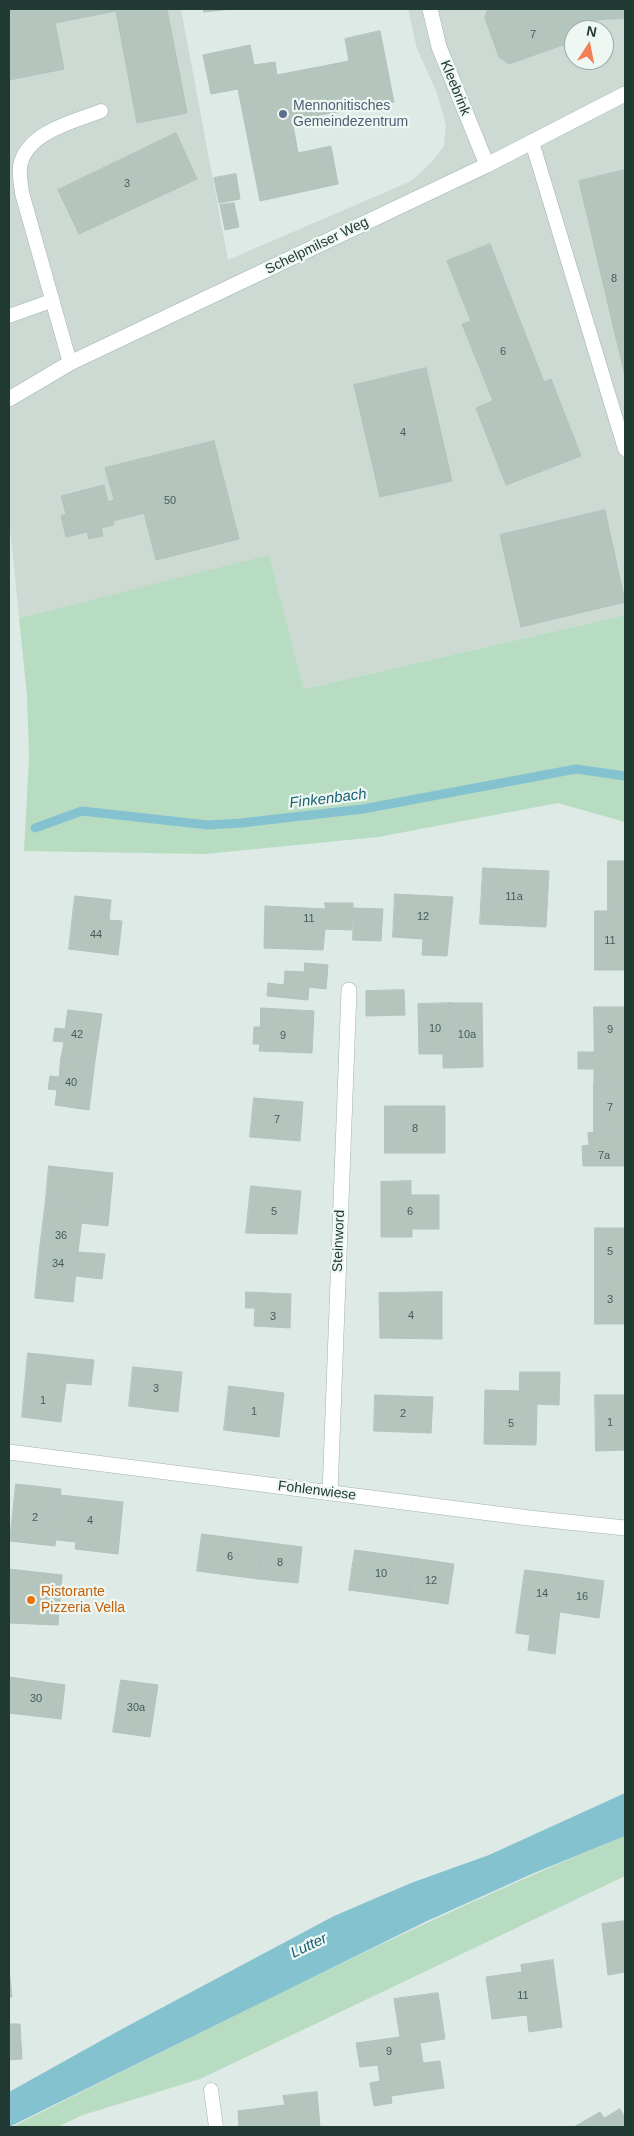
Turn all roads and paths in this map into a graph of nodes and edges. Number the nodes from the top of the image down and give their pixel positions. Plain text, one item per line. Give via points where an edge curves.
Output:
1 (430, 9) edge
2 (625, 94) edge
3 (101, 110) dead end
4 (532, 142) junction
5 (487, 165) junction
6 (51, 301) junction
7 (9, 316) edge
8 (70, 363) junction
9 (9, 399) edge
10 (625, 449) edge
11 (349, 990) dead end
12 (9, 1452) edge
13 (330, 1493) junction
14 (625, 1528) edge
15 (211, 2090) dead end
16 (216, 2127) edge

1 - 5 street, Kleebrink via 439,47
2 - 4 street, Schelpmilser Weg
3 - 6 lane via 40,138 27,148 20,167 22,194
4 - 5 street, Schelpmilser Weg
4 - 10 lane
5 - 8 street, Schelpmilser Weg
6 - 7 lane
6 - 8 lane
8 - 9 street, Schelpmilser Weg
11 - 13 street, Steinword
12 - 13 street, Fohlenwiese
13 - 14 street, Fohlenwiese
15 - 16 lane

